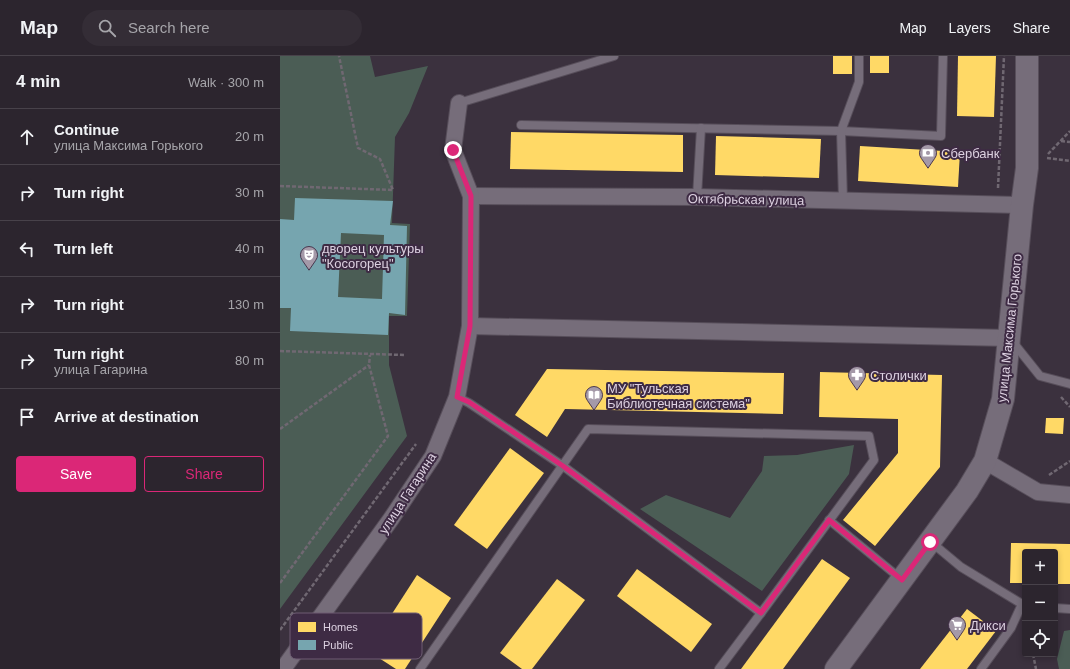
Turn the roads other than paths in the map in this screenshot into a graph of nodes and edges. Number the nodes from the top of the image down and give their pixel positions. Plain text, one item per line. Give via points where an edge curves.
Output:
1 (614, 56) edge
2 (859, 56) edge
3 (943, 56) edge
4 (1027, 56) edge
5 (459, 103) joint
6 (521, 125) dead end
7 (701, 128) junction
8 (841, 131) junction
9 (471, 196) junction
10 (697, 197) junction
11 (843, 200) junction
12 (1022, 205) junction
13 (470, 326) junction
14 (1009, 338) junction
15 (1070, 384) edge
16 (457, 397) junction
17 (985, 461) junction
18 (563, 466) junction
19 (1070, 495) edge
20 (829, 520) junction
21 (930, 542) junction
22 (902, 580) junction
23 (1058, 608) edge
24 (1070, 609) edge
25 (323, 613) edge
26 (761, 613) junction
27 (290, 659) edge
28 (283, 669) edge
29 (420, 669) edge
30 (719, 669) edge
31 (836, 669) edge
32 (981, 669) edge

1 - 5 lane
2 - 8 lane via 859,82
3 - 8 lane via 941,136
4 - 12 street, улица Максима Горького via 1027,168
5 - 9 street, улица Гагарина via 453,150
6 - 7 lane
7 - 8 lane
7 - 10 lane
8 - 11 lane
9 - 10 street, Октябрьская улица
9 - 13 street, улица Гагарина
10 - 11 street, Октябрьская улица
11 - 12 street, Октябрьская улица
12 - 14 street, улица Максима Горького
13 - 14 street
13 - 16 street, улица Гагарина
14 - 15 lane via 1040,376
14 - 17 street, улица Максима Горького via 1003,399
16 - 18 lane via 469,402
16 - 25 street, улица Гагарина via 433,456
17 - 19 street via 1038,492
17 - 21 street, улица Максима Горького
18 - 20 lane via 588,429 869,436 874,460
18 - 26 lane
18 - 29 lane
20 - 22 lane
20 - 26 lane
21 - 22 street, улица Максима Горького
21 - 32 lane via 961,567 1022,604 1011,628
22 - 31 street, улица Максима Горького
23 - 24 lane
26 - 30 lane
27 - 28 street, улица Гагарина

